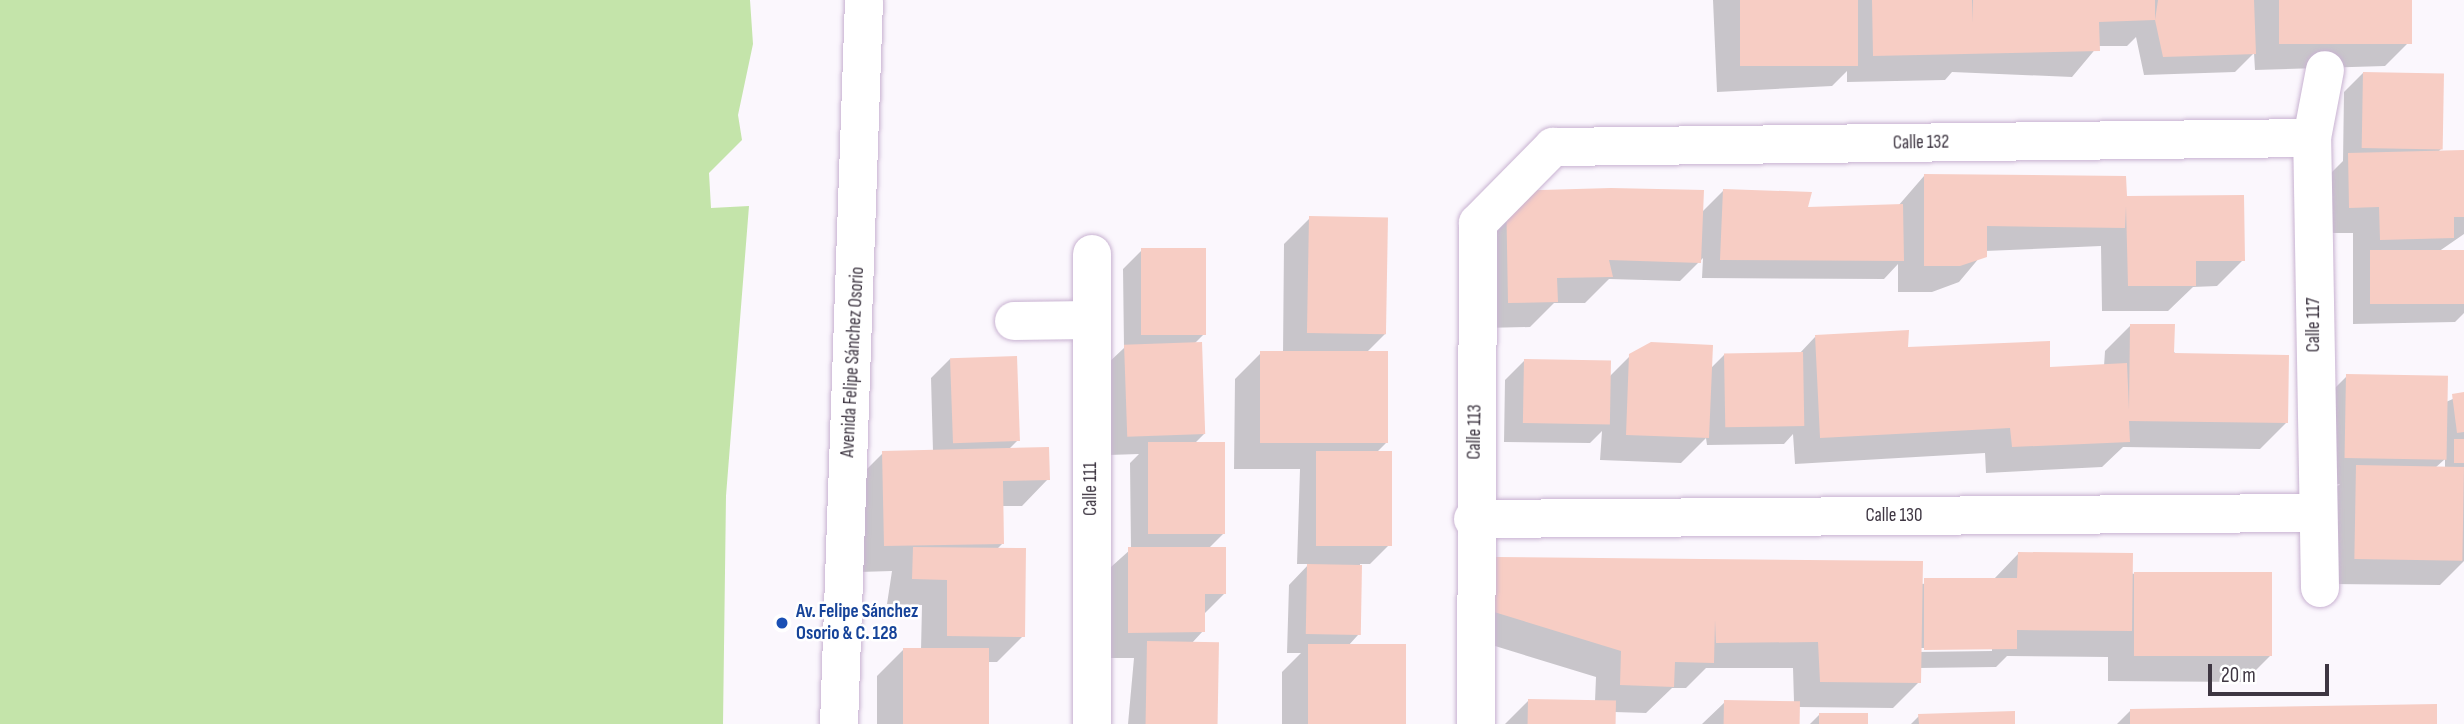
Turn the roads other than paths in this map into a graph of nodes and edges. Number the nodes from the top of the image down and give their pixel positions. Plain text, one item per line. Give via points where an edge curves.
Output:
1 (864, 0) edge
2 (2325, 70) dead end
3 (2312, 138) junction
4 (1536, 164) joint
5 (1092, 254) dead end
6 (1090, 320) junction
7 (1014, 321) dead end
8 (2315, 513) junction
9 (1474, 519) junction
10 (2320, 588) dead end
11 (839, 724) edge
12 (1092, 724) edge
13 (1475, 724) edge

1 - 11 street, Avenida Felipe Sánchez Osorio
2 - 3 street, Calle 117
3 - 4 street, Calle 132 via 1553,148
3 - 8 street, Calle 117
4 - 9 street, Calle 113 via 1478,223
5 - 6 street, Calle 111
6 - 7 street
6 - 12 street, Calle 111
8 - 9 street, Calle 130
8 - 10 street, Calle 117
9 - 13 street, Calle 113

